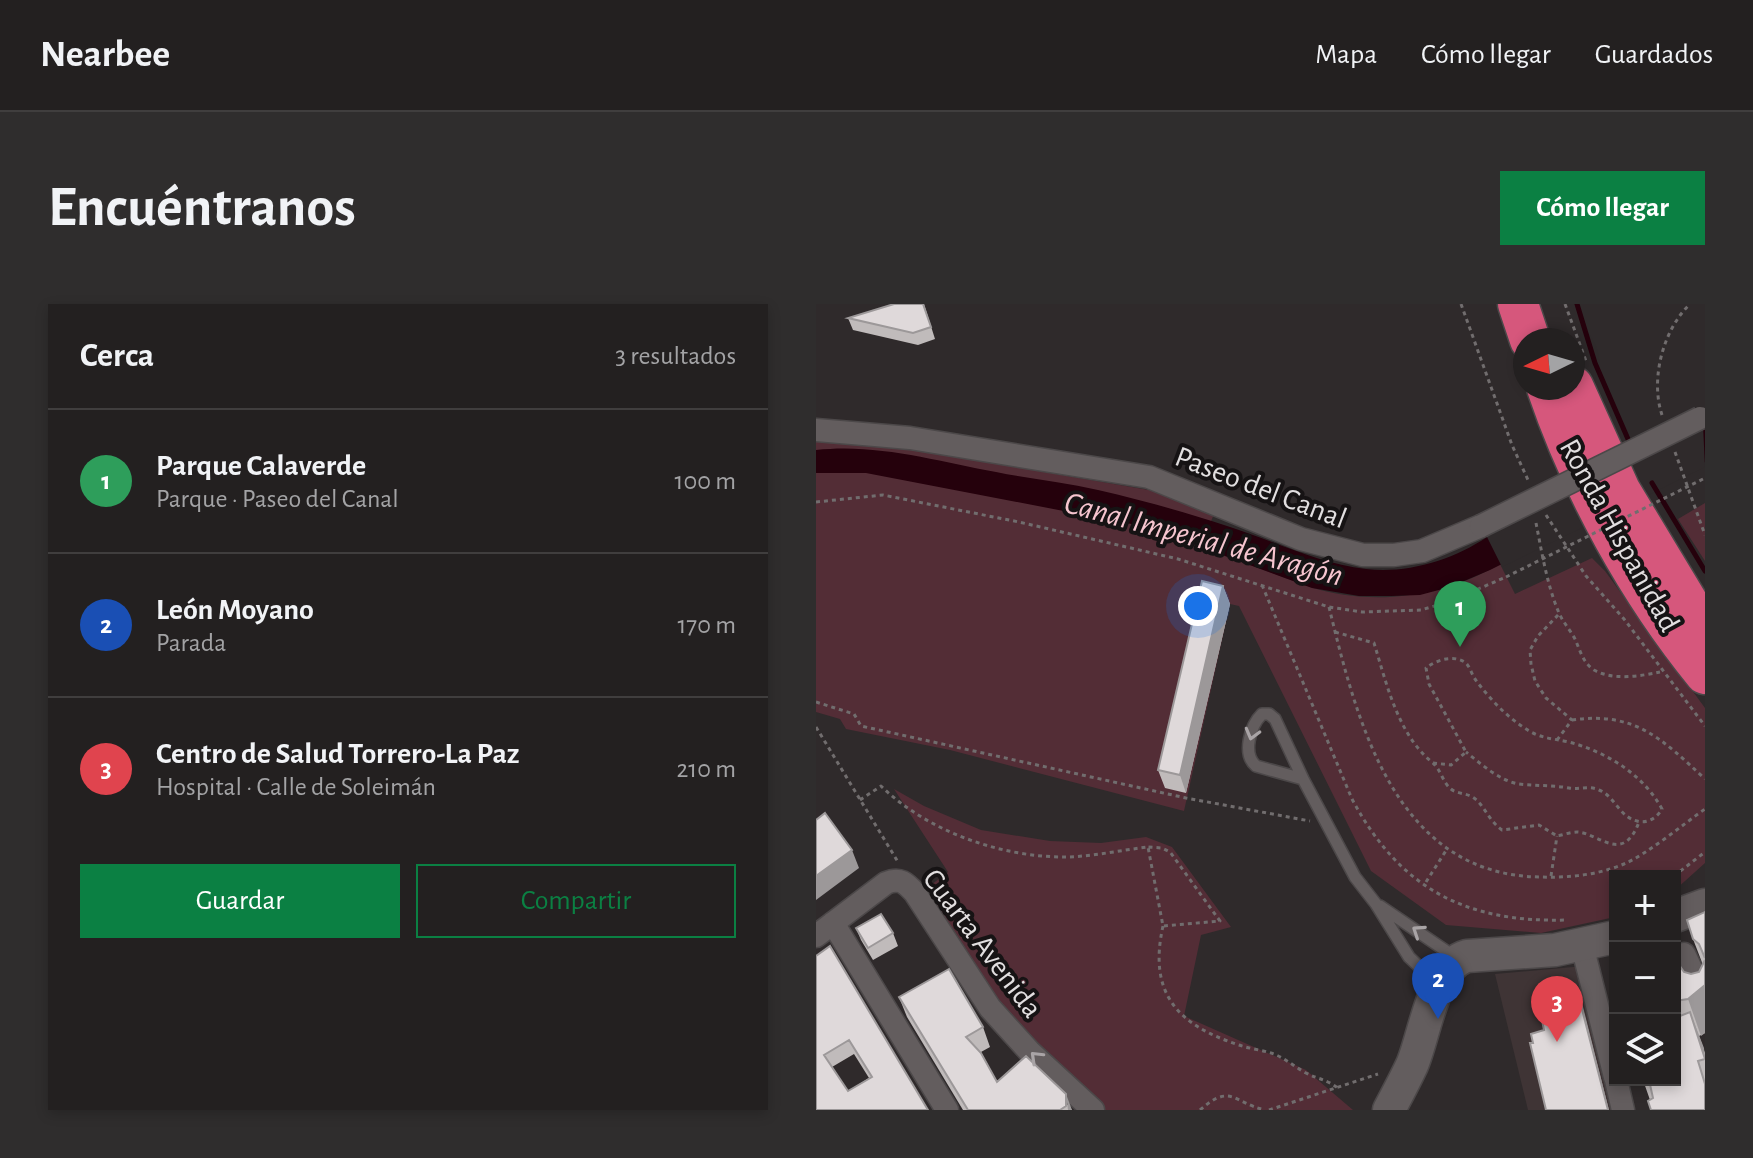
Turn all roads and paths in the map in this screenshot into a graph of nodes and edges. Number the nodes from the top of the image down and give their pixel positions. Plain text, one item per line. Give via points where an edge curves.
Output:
1 (1461, 304) edge
2 (1518, 304) edge
3 (1543, 304) edge
4 (1526, 328) edge
5 (1550, 328) edge
6 (1551, 400) edge
7 (1579, 400) edge
8 (1702, 416) edge
9 (816, 430) edge
10 (1705, 478) edge
11 (1531, 490) dead end
12 (816, 502) edge
13 (1545, 515) dead end
14 (1536, 522) dead end
15 (1262, 585) junction
16 (1329, 607) junction
17 (1559, 614) junction
18 (1705, 631) edge
19 (1335, 632) junction
20 (1661, 672) junction
21 (1705, 674) edge
22 (816, 702) edge
23 (1572, 720) junction
24 (1705, 726) edge
25 (816, 727) edge
26 (1557, 740) junction
27 (1466, 752) junction
28 (1433, 763) junction
29 (1303, 779) junction
30 (1705, 779) edge
31 (860, 800) junction
32 (1705, 809) edge
33 (1639, 822) junction
34 (1327, 824) junction
35 (1557, 836) junction
36 (1148, 847) junction
37 (1447, 849) junction
38 (1705, 852) edge
39 (1681, 871) edge
40 (1551, 877) junction
41 (899, 880) junction
42 (1425, 884) junction
43 (1376, 904) junction
44 (1705, 905) edge
45 (1681, 914) edge
46 (1163, 926) junction
47 (825, 930) edge
48 (1577, 933) junction
49 (1609, 936) edge
50 (1681, 955) edge
51 (1459, 959) junction
52 (1439, 985) junction
53 (1699, 986) edge
54 (1609, 1055) edge
55 (1412, 1064) junction
56 (1617, 1086) edge
57 (1339, 1089) junction
58 (947, 1110) edge
59 (1093, 1110) edge
60 (1200, 1110) edge
61 (1267, 1110) edge
62 (1389, 1110) edge
63 (1623, 1110) edge

1 - 11 path
2 - 4 highway
3 - 5 highway
6 - 21 highway, Ronda Hispanidad via 1562,434 1621,550
7 - 18 highway, Ronda Hispanidad via 1620,490
8 - 9 street, Paseo del Canal, bridge via 1422,551 1363,555 1301,539 1149,477 910,438
10 - 16 path, bridge via 1448,602 1421,610
12 - 15 path via 883,495 1178,559
13 - 20 path
14 - 17 path
15 - 16 path
15 - 42 path via 1362,819 1383,848
16 - 19 path
17 - 20 path via 1593,669 1637,677
17 - 23 path via 1530,650 1531,664 1546,698
19 - 28 path via 1374,643 1398,717
19 - 37 path via 1357,711 1393,791 1415,821
20 - 24 path
22 - 34 path via 854,714 861,726
23 - 26 path
23 - 30 path via 1611,719 1644,728
25 - 31 path
26 - 27 path via 1525,728 1504,712 1466,663 1451,658 1433,662 1426,668 1429,684
26 - 33 path via 1607,755 1656,797 1660,814
27 - 28 path via 1451,765
27 - 33 path via 1516,784 1602,790 1624,815
28 - 35 path via 1451,789 1477,800 1490,822 1502,830 1539,825
29 -> 29 lane via 1275,719 1262,714 1248,750 1251,762
29 - 34 lane
31 - 36 path via 881,786 900,805 938,825 1015,852 1069,857
31 - 41 path via 897,860
32 - 40 path via 1626,863 1595,873
33 - 35 path via 1624,842 1613,844 1578,832
34 - 43 lane
35 - 40 path
36 - 46 path
36 - 46 path via 1170,852 1220,921
37 - 40 path via 1504,874
37 - 42 path
38 - 39 path
41 - 47 street via 886,883
59 -> 41 street, Cuarta Avenida via 990,1008 915,893
42 - 48 path via 1468,909
51 -> 43 lane
43 - 52 lane via 1419,970
44 - 45 street
46 - 57 path via 1161,969 1175,1010 1201,1029 1272,1053
47 - 58 street
48 - 49 street
48 - 51 street via 1506,962
48 - 54 street
50 - 53 street
51 - 52 street
52 - 55 street
55 - 57 path
55 - 62 street
56 - 63 street
57 - 61 path
60 - 61 path via 1223,1095

